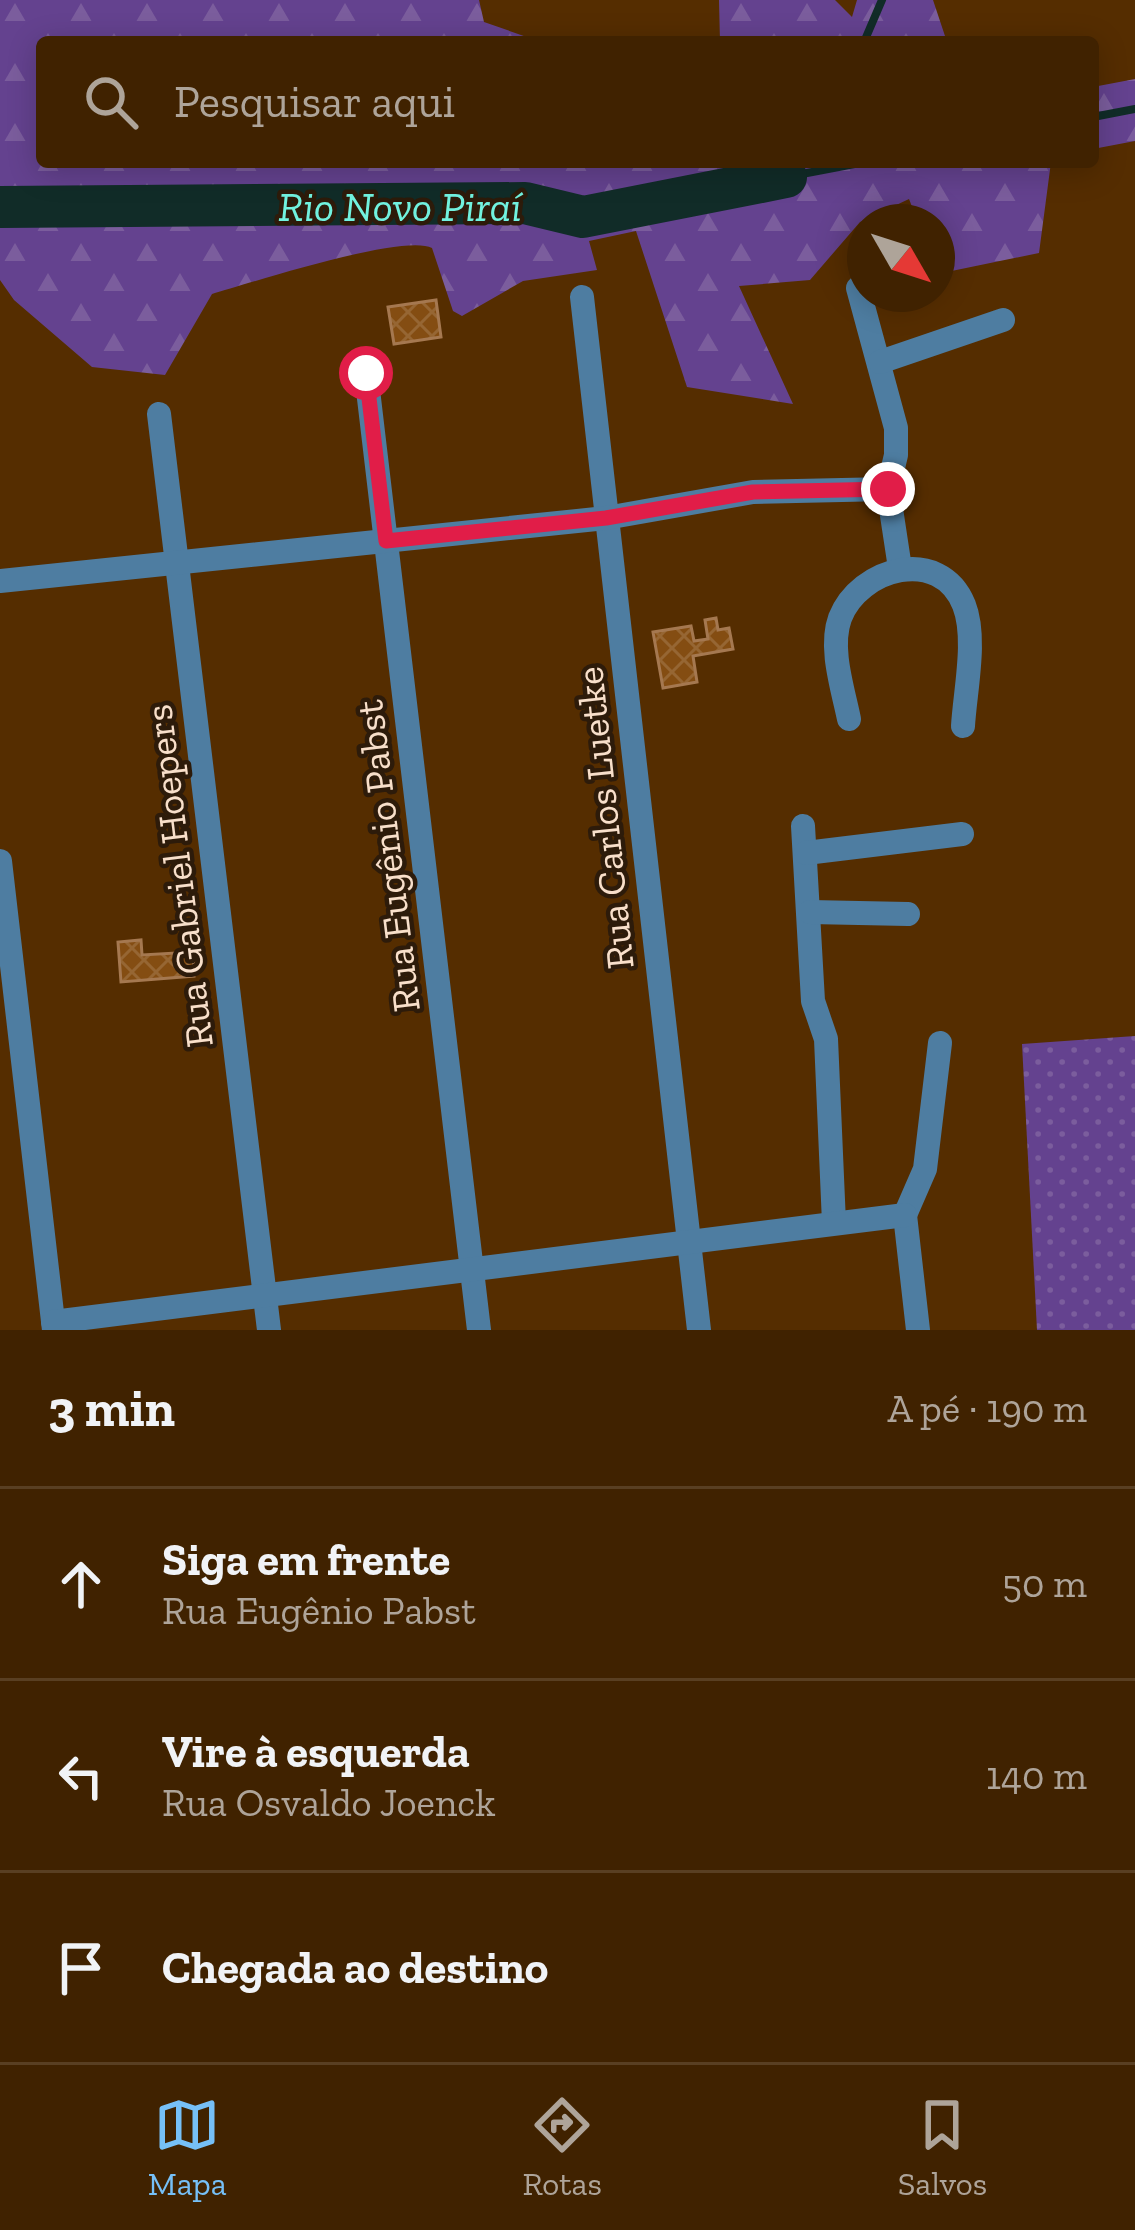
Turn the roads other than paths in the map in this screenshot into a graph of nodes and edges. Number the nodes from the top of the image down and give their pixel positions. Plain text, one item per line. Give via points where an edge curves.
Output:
1 (582, 297) dead end
2 (865, 312) edge
3 (1003, 320) dead end
4 (880, 362) junction
5 (366, 373) dead end
6 (159, 413) dead end
7 (888, 489) junction
8 (606, 518) junction
9 (386, 541) junction
10 (177, 563) junction
11 (900, 568) junction
12 (0, 581) edge
13 (849, 719) dead end
14 (963, 726) dead end
15 (803, 826) dead end
16 (962, 834) dead end
17 (806, 853) junction
18 (0, 861) edge
19 (809, 912) junction
20 (908, 914) dead end
21 (940, 1043) dead end
22 (904, 1215) junction
23 (834, 1223) junction
24 (689, 1242) junction
25 (472, 1269) junction
26 (265, 1295) junction
27 (53, 1326) edge
28 (269, 1330) edge
29 (479, 1330) edge
30 (699, 1330) edge
31 (918, 1330) edge

1 - 8 street, Rua Carlos Luetke
2 - 4 street
3 - 4 street
4 - 7 street via 896,428
5 - 9 street, Rua Eugênio Pabst
6 - 10 street, Rua Gabriel Hoepers
7 - 8 street via 753,492
7 - 11 street
8 - 9 street
8 - 24 street, Rua Carlos Luetke
9 - 10 street
9 - 25 street, Rua Eugênio Pabst
10 - 12 street
10 - 26 street, Rua Gabriel Hoepers
11 - 13 street via 873,576 838,622
11 - 14 street via 931,574 963,603
15 - 17 street
16 - 17 street
17 - 19 street
18 - 27 street
19 - 20 street
19 - 23 street via 813,1001 826,1039
21 - 22 street via 926,1169
22 - 23 street
22 - 31 street
23 - 24 street
24 - 25 street
24 - 30 street, Rua Carlos Luetke
25 - 26 street
25 - 29 street, Rua Eugênio Pabst
26 - 27 street
26 - 28 street, Rua Gabriel Hoepers

